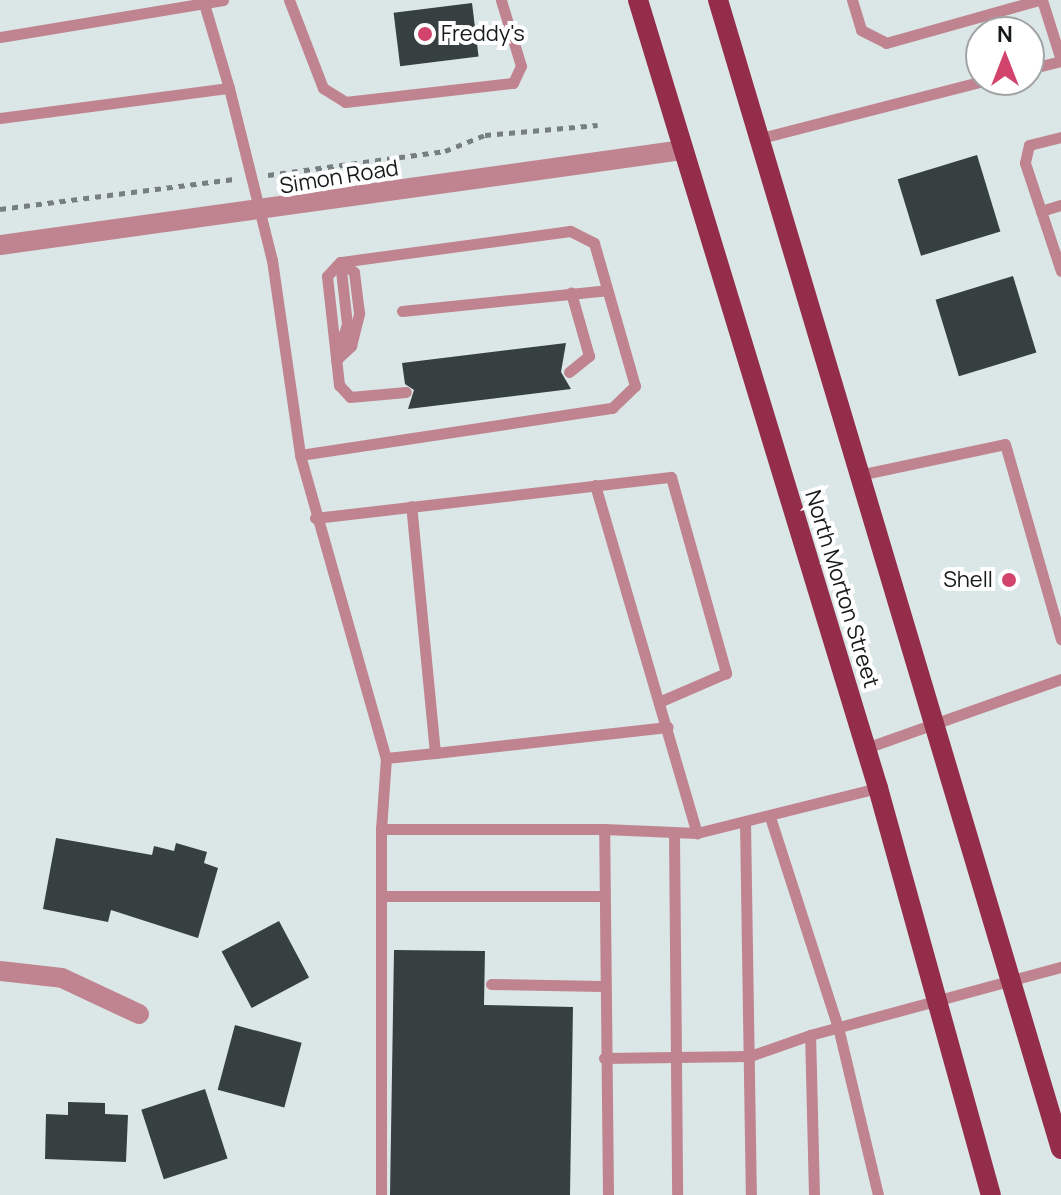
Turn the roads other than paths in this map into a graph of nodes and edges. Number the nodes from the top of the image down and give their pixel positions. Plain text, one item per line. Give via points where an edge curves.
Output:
1 (223, 0) edge
2 (289, 0) edge
3 (501, 0) edge
4 (638, 0) edge
5 (718, 0) edge
6 (852, 0) edge
7 (1040, 0) edge
8 (204, 4) edge
9 (0, 37) edge
10 (1061, 60) edge
11 (965, 85) edge
12 (229, 88) junction
13 (0, 118) edge
14 (1061, 137) edge
15 (757, 139) junction
16 (683, 150) junction
17 (1061, 205) edge
18 (1041, 211) junction
19 (260, 213) junction
20 (0, 245) edge
21 (340, 262) junction
22 (1061, 269) edge
23 (607, 290) junction
24 (571, 293) junction
25 (402, 311) dead end
26 (336, 360) junction
27 (569, 372) dead end
28 (406, 392) dead end
29 (300, 455) junction
30 (859, 475) junction
31 (595, 485) junction
32 (411, 506) junction
33 (315, 518) junction
34 (1061, 639) edge
35 (1061, 679) edge
36 (661, 701) junction
37 (935, 725) junction
38 (668, 727) junction
39 (866, 748) junction
40 (435, 753) junction
41 (386, 758) junction
42 (878, 788) junction
43 (770, 817) junction
44 (745, 822) junction
45 (381, 829) junction
46 (604, 829) junction
47 (674, 832) junction
48 (697, 833) junction
49 (381, 896) junction
50 (603, 896) junction
51 (1061, 967) edge
52 (0, 971) edge
53 (1009, 982) junction
54 (491, 984) dead end
55 (602, 986) junction
56 (935, 1004) junction
57 (139, 1014) dead end
58 (838, 1027) junction
59 (810, 1035) junction
60 (750, 1056) junction
61 (675, 1057) junction
62 (604, 1058) junction
63 (1061, 1149) edge
64 (381, 1195) edge
65 (608, 1195) edge
66 (677, 1195) edge
67 (751, 1195) edge
68 (814, 1195) edge
69 (878, 1195) edge
70 (991, 1195) edge

1 - 8 lane
2 - 3 lane via 323,88 345,102 513,83 521,66
4 - 16 main road, North Morton Street
5 - 15 main road
6 - 7 lane via 861,30 886,43
7 - 10 lane
8 - 9 lane
8 - 12 lane
11 - 15 lane
12 - 13 lane
12 - 19 lane
14 - 18 lane via 1029,145 1025,163
15 - 30 main road
16 - 19 street, Simon Road
16 - 39 main road, North Morton Street
17 - 18 lane
18 - 22 lane
19 - 20 street, Simon Road
19 - 29 lane
21 - 23 lane via 570,231 594,243
21 - 26 lane via 327,276
21 - 26 lane via 354,272 359,313 351,346
23 - 24 lane
23 - 29 lane via 635,386 612,408
24 - 25 lane
24 - 27 lane via 589,356
26 - 28 lane via 339,385 350,397
29 - 33 lane
30 - 34 lane via 1005,444
30 - 37 main road
31 - 32 lane
31 - 36 lane
31 - 36 lane via 671,477 726,673
32 - 33 lane
32 - 40 lane
33 - 41 lane
35 - 37 lane
36 - 38 lane
37 - 39 lane
37 - 53 main road
38 - 40 lane
38 - 48 lane
39 - 42 main road, North Morton Street
40 - 41 lane
41 - 45 lane
42 - 43 lane
42 - 56 main road, North Morton Street
43 - 44 lane
43 - 58 lane
44 - 48 lane
44 - 60 lane
45 - 46 lane
45 - 49 lane
46 - 47 lane
46 - 50 lane
47 - 48 lane
47 - 61 lane
49 - 50 lane
49 - 64 lane
50 - 55 lane
51 - 53 lane
52 - 57 street via 62,978
53 - 56 lane
53 - 63 main road
54 - 55 lane
55 - 62 lane
56 - 58 lane
56 - 70 main road, North Morton Street
58 - 59 lane
58 - 69 lane
59 - 60 lane
59 - 68 lane
60 - 61 lane
60 - 67 lane
61 - 62 lane
61 - 66 lane
62 - 65 lane

